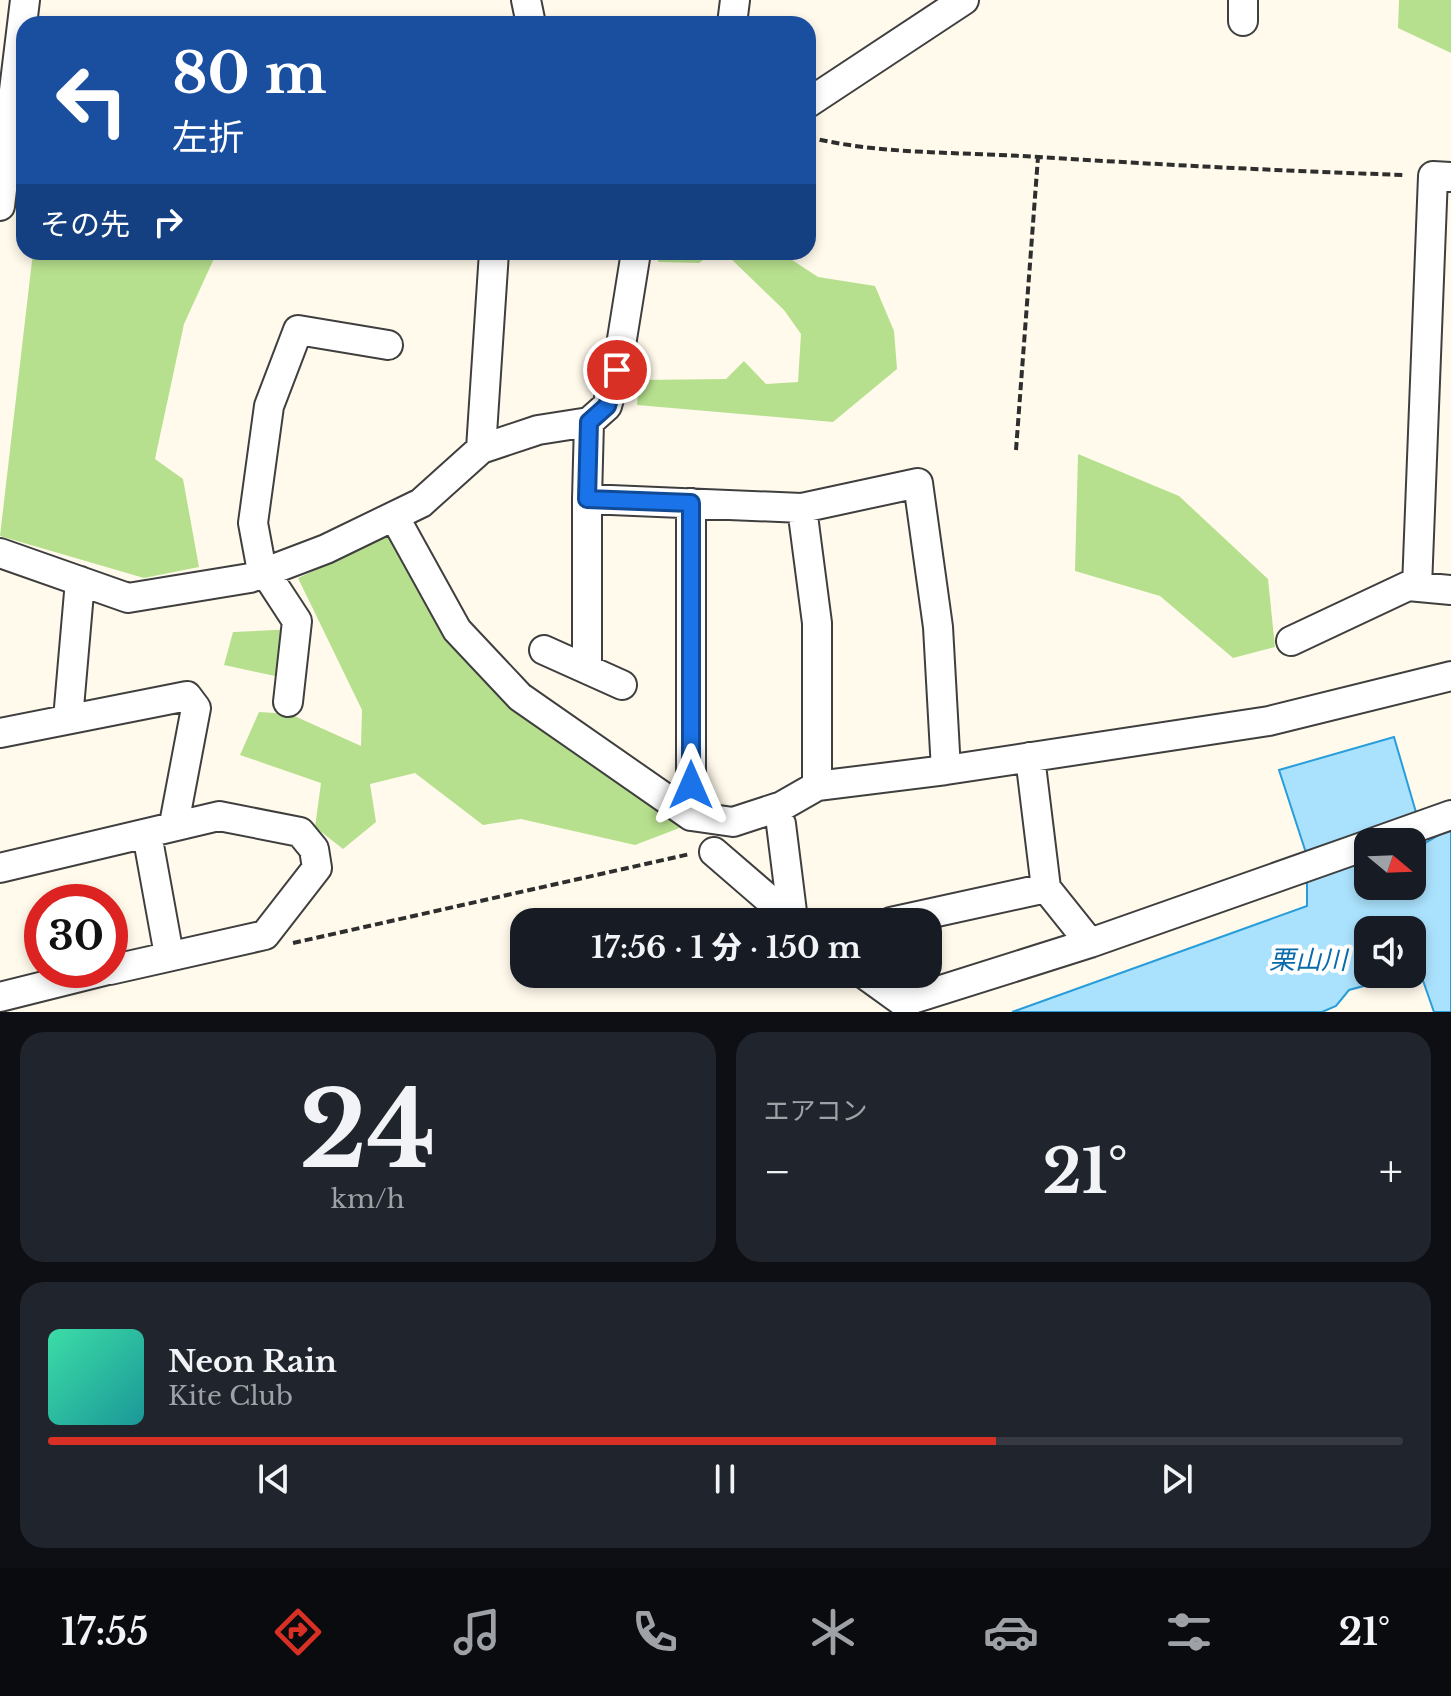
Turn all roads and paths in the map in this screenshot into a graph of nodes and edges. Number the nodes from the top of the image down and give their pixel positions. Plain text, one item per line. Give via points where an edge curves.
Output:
1 (964, 0) edge
2 (16, 74) edge
3 (816, 98) edge
4 (816, 139) edge
5 (1038, 157) junction
6 (1442, 176) edge
7 (0, 206) edge
8 (493, 260) edge
9 (635, 260) edge
10 (388, 345) dead end
11 (589, 422) junction
12 (481, 449) junction
13 (1016, 450) dead end
14 (587, 499) junction
15 (691, 503) junction
16 (802, 508) junction
17 (394, 516) junction
18 (0, 553) edge
19 (265, 572) junction
20 (80, 581) junction
21 (1417, 587) junction
22 (1451, 590) edge
23 (1291, 641) dead end
24 (544, 650) dead end
25 (587, 669) junction
26 (1451, 676) edge
27 (622, 685) dead end
28 (288, 702) dead end
29 (68, 719) junction
30 (0, 733) edge
31 (1030, 757) junction
32 (946, 770) junction
33 (817, 786) junction
34 (1451, 815) edge
35 (691, 816) junction
36 (174, 824) junction
37 (781, 824) dead end
38 (1414, 828) edge
39 (147, 834) junction
40 (1354, 850) edge
41 (714, 852) joint
42 (0, 868) edge
43 (1046, 888) junction
44 (779, 908) edge
45 (792, 908) edge
46 (942, 911) edge
47 (290, 943) dead end
48 (1090, 943) junction
49 (169, 955) junction
50 (128, 965) edge
51 (36, 988) edge
52 (884, 988) edge
53 (0, 997) edge

1 - 3 street
2 - 7 street
4 - 5 path
5 - 6 path
5 - 13 path
6 - 21 street
8 - 12 street
9 - 11 street via 614,382 607,406
10 - 19 street via 298,330 269,406 253,523
11 - 12 street via 538,430
11 - 14 street
12 - 17 street via 421,503
14 - 15 street
14 - 25 street
15 - 16 street
15 - 35 street
16 - 32 street via 918,483 938,627
16 - 33 street via 817,623
17 - 19 street
17 - 35 street via 457,630 520,697
18 - 20 street
19 - 20 street via 128,598
19 - 28 street via 297,621
20 - 29 street
21 - 22 street
21 - 23 street via 1408,586
24 - 25 street
25 - 27 street
26 - 31 street via 1269,721
29 - 30 street
29 - 36 street via 187,696 196,708
31 - 32 street
31 - 43 street
32 - 33 street
33 - 35 street via 782,806 733,822
34 - 38 street
36 - 39 street
36 - 49 street via 219,816 300,832 314,849 317,868 265,935
37 - 45 street
39 - 42 street
39 - 49 street
40 - 48 street
41 - 44 street
41 - 47 path via 680,855
43 - 46 street
43 - 48 street
48 - 52 street via 903,1002
49 - 50 street
51 - 53 street

